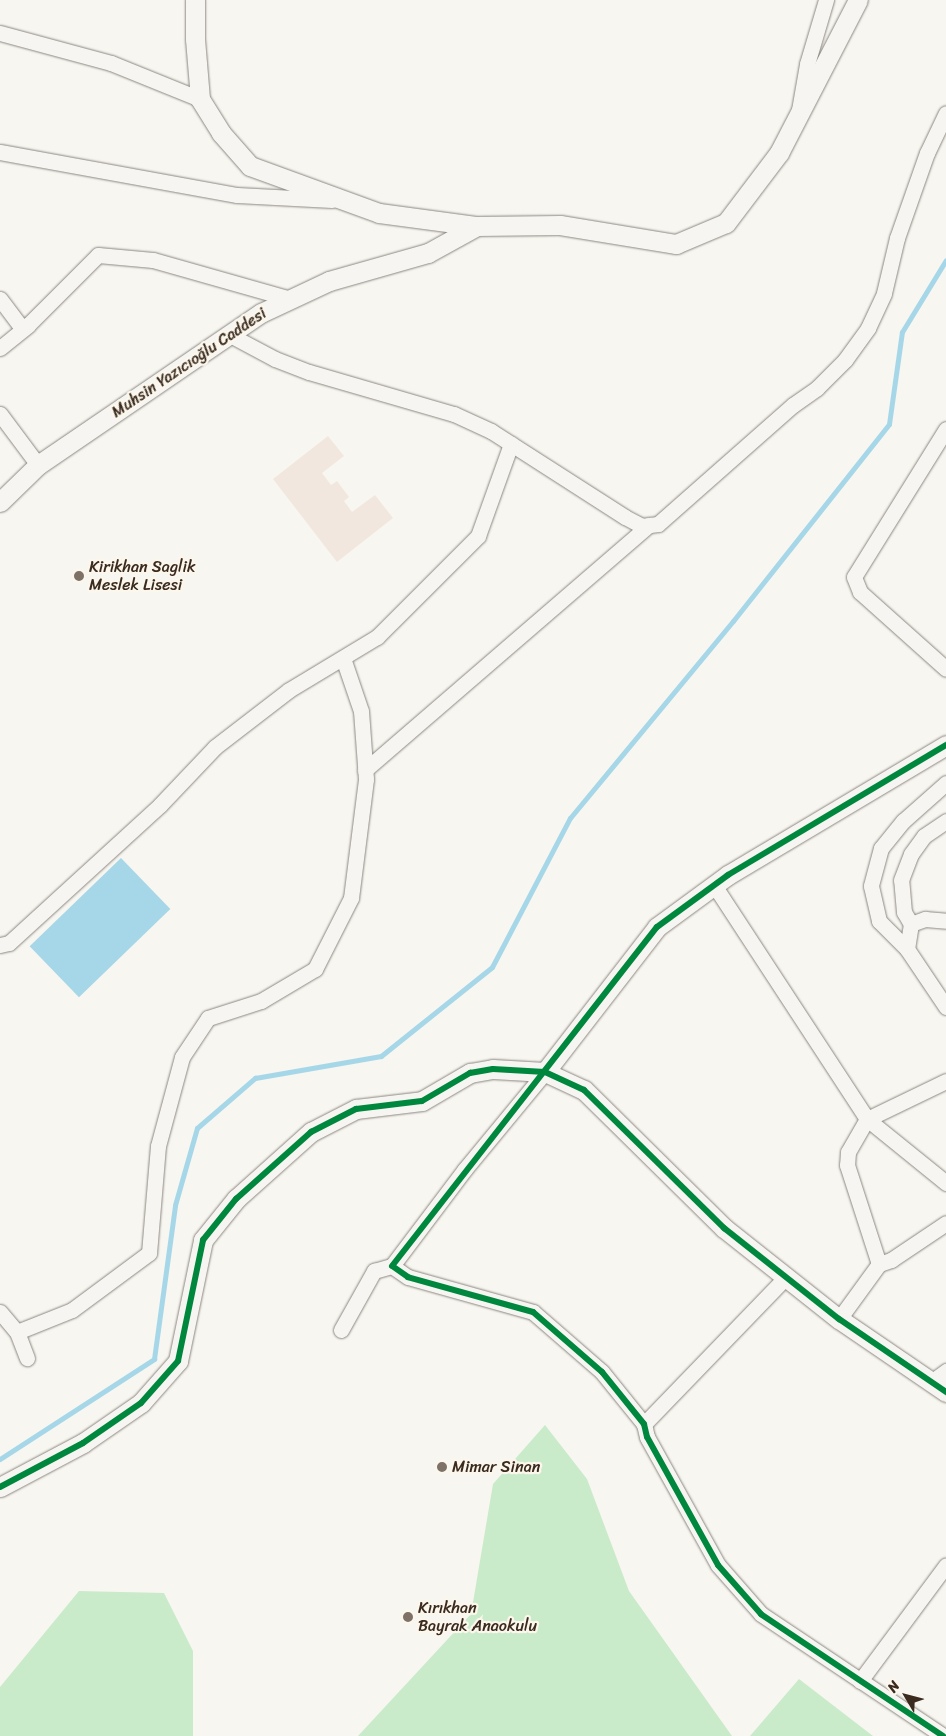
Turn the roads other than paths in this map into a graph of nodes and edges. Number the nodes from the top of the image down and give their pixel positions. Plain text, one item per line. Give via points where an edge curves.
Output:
1 (195, 0) edge
2 (826, 0) edge
3 (858, 0) edge
4 (0, 33) edge
5 (200, 99) junction
6 (946, 113) edge
7 (798, 115) junction
8 (0, 152) edge
9 (346, 200) junction
10 (477, 226) junction
11 (0, 299) edge
12 (291, 299) junction
13 (28, 325) junction
14 (228, 334) junction
15 (0, 348) edge
16 (0, 414) edge
17 (946, 429) edge
18 (511, 444) junction
19 (38, 465) junction
20 (0, 502) edge
21 (649, 525) junction
22 (343, 658) junction
23 (946, 669) edge
24 (946, 745) edge
25 (365, 770) junction
26 (946, 783) edge
27 (946, 821) edge
28 (714, 885) junction
29 (946, 921) edge
30 (910, 924) junction
31 (0, 945) edge
32 (907, 949) junction
33 (946, 1006) edge
34 (545, 1072) junction
35 (946, 1081) edge
36 (867, 1119) junction
37 (946, 1183) edge
38 (946, 1223) edge
39 (879, 1264) junction
40 (392, 1266) junction
41 (786, 1277) junction
42 (0, 1312) edge
43 (840, 1319) junction
44 (341, 1330) dead end
45 (17, 1332) junction
46 (27, 1358) dead end
47 (941, 1382) edge
48 (644, 1424) junction
49 (0, 1487) edge
50 (945, 1568) edge
51 (860, 1681) junction
52 (943, 1736) edge

1 - 5 street
2 - 7 street via 807,64
3 - 7 street, Muhsin Yazıcıoğlu Caddesi
4 - 5 street via 111,63
5 - 9 street via 221,132 250,166
6 - 21 street via 938,125 897,238 884,293 868,328 845,360 678,509 658,524
7 - 10 street, Muhsin Yazıcıoğlu Caddesi via 779,153 726,224 676,244 560,225
8 - 9 street via 237,195
9 - 10 street via 379,213
10 - 12 street, Muhsin Yazıcıoğlu Caddesi via 428,253 329,281
11 - 13 street via 21,326
12 - 13 street via 153,260 98,255
12 - 14 street, Muhsin Yazıcıoğlu Caddesi
13 - 15 street
14 - 18 street via 275,359 309,372 454,414
14 - 19 street, Muhsin Yazıcıoğlu Caddesi
16 - 19 street
17 - 23 street via 854,577 860,592
18 - 21 street via 625,518 642,526
18 - 22 street via 478,536 377,637
19 - 20 street, Muhsin Yazıcıoğlu Caddesi
21 - 25 street
22 - 25 street via 361,711
22 - 31 street via 289,690 215,747 160,805 9,942
24 - 28 street
25 - 45 street via 351,898 315,969 260,1001 208,1018 182,1057 158,1146 149,1253 72,1310
26 - 32 street via 903,821 881,848 870,886 879,921
27 - 30 street via 924,836 910,854 901,880 904,912
28 - 34 street via 657,927
28 - 36 street
29 - 30 street via 925,919
30 - 32 street
32 - 33 street
34 - 40 street via 465,1169
34 - 41 street via 584,1090 724,1228
34 - 49 street via 493,1069 470,1073 422,1101 356,1109 311,1132 236,1200 203,1240 178,1361 141,1403 83,1443
35 - 36 street
36 - 37 street
36 - 39 street via 848,1152 847,1166
38 - 39 street via 891,1260
39 - 43 street
40 - 44 street via 374,1272
40 - 48 street via 408,1277 533,1312 602,1372
41 - 43 street
41 - 48 street
42 - 45 street
43 - 47 street
45 - 46 street
48 - 51 street via 647,1437 718,1565 761,1614
50 - 51 street
51 - 52 street

